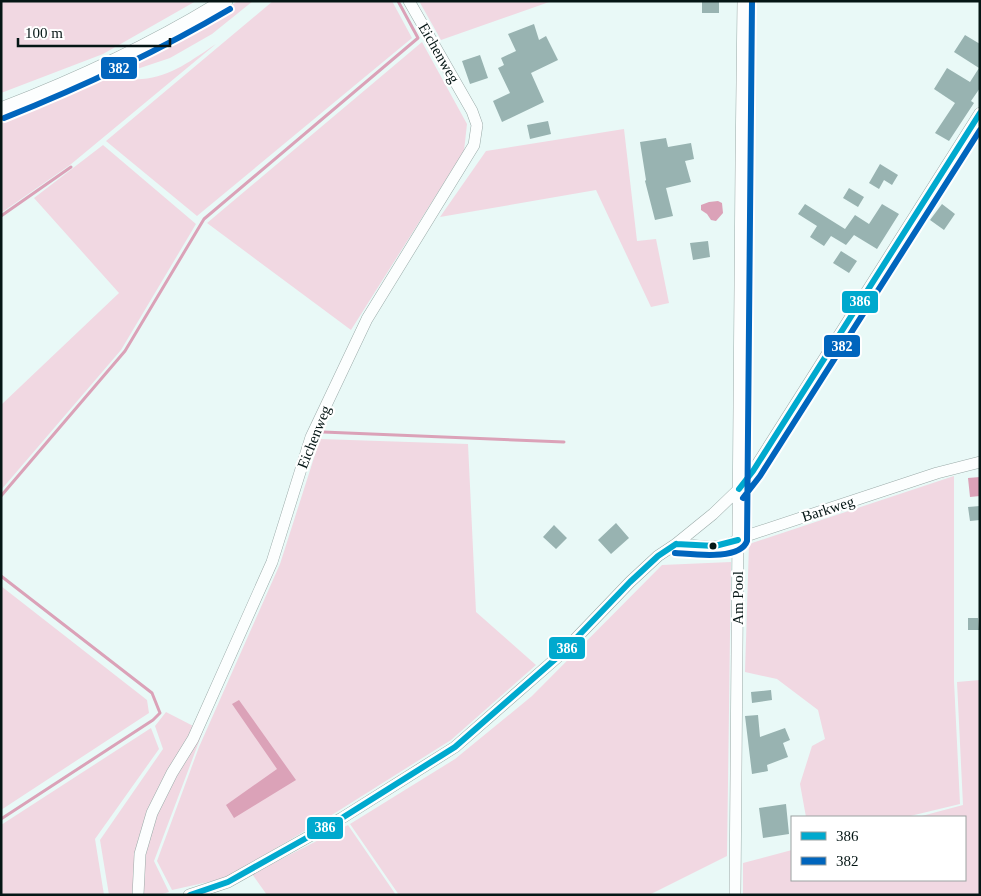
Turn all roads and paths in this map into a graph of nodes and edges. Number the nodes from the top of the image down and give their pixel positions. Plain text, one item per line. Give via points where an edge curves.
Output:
1 (225, 1) edge
2 (409, 1) edge
3 (744, 1) edge
4 (1, 110) edge
5 (980, 113) edge
6 (980, 462) edge
7 (739, 489) junction
8 (738, 540) junction
9 (676, 544) junction
10 (138, 895) edge
11 (189, 895) edge
12 (735, 895) edge

1 - 4 main road via 107,66
2 - 10 street, Eichenweg via 472,111 477,125 474,145 367,319 311,437 272,562 193,739 152,813 140,854
3 - 7 street, Am Pool
5 - 7 street
6 - 8 street, Barkweg via 937,473
7 - 8 street, Am Pool
7 - 9 street
8 - 9 street, Barkweg via 725,546 710,547
8 - 12 street, Am Pool
9 - 11 street via 658,556 560,655 455,747 342,818 228,882

